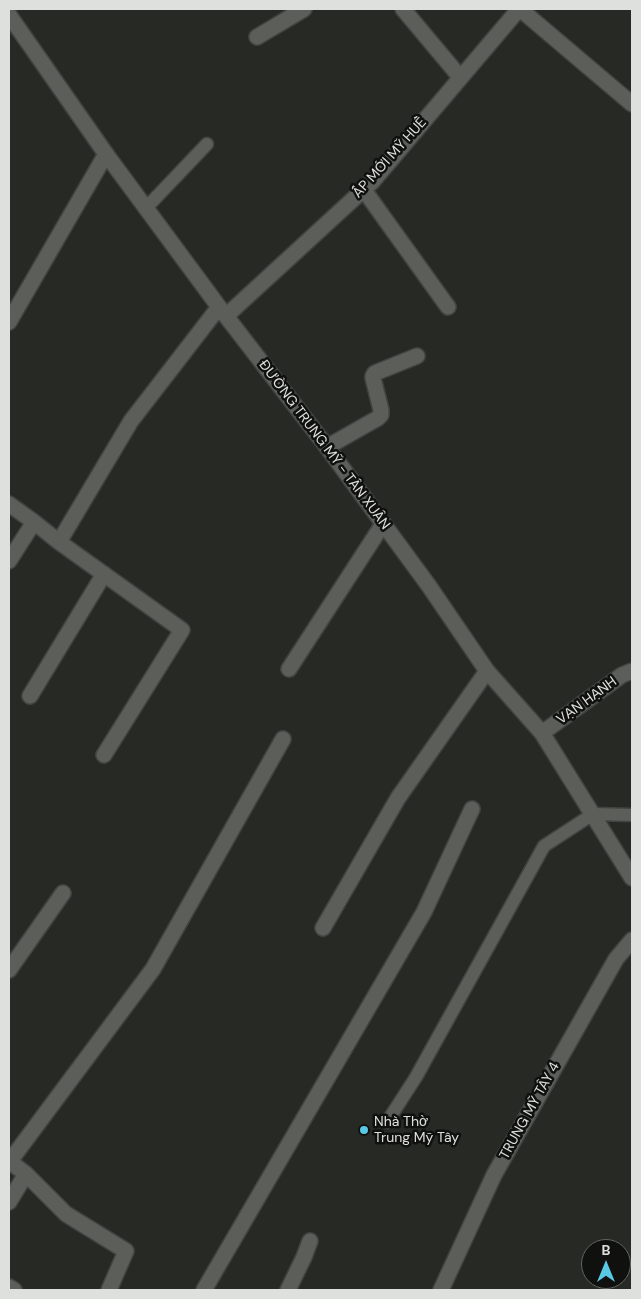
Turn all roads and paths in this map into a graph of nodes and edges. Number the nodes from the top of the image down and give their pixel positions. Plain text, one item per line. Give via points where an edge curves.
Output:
1 (304, 9) edge
2 (403, 9) edge
3 (519, 9) edge
4 (9, 15) edge
5 (258, 37) dead end
6 (460, 77) junction
7 (632, 104) edge
8 (207, 144) dead end
9 (106, 154) junction
10 (364, 190) junction
11 (146, 208) junction
12 (448, 307) dead end
13 (223, 312) junction
14 (9, 322) edge
15 (418, 356) dead end
16 (327, 447) junction
17 (9, 504) edge
18 (34, 522) junction
19 (383, 524) junction
20 (60, 542) junction
21 (9, 562) edge
22 (104, 574) junction
23 (289, 669) dead end
24 (487, 671) junction
25 (632, 672) edge
26 (30, 696) dead end
27 (542, 733) junction
28 (283, 739) dead end
29 (104, 755) dead end
30 (472, 808) dead end
31 (592, 814) junction
32 (632, 815) edge
33 (632, 878) edge
34 (63, 893) dead end
35 (323, 928) dead end
36 (632, 940) edge
37 (9, 970) edge
38 (387, 1122) dead end
39 (9, 1161) edge
40 (26, 1174) junction
41 (9, 1202) edge
42 (310, 1241) dead end
43 (9, 1287) edge
44 (14, 1290) edge
45 (109, 1290) edge
46 (204, 1290) edge
47 (288, 1290) edge
48 (442, 1290) edge

1 - 5 street
2 - 6 street
3 - 6 street, ẤP MỚI MỸ HUỀ
3 - 7 street
4 - 9 street, ĐƯỜNG TRUNG MỸ - TÂN XUÂN
6 - 10 street, ẤP MỚI MỸ HUỀ
8 - 11 lane
9 - 11 street, ĐƯỜNG TRUNG MỸ - TÂN XUÂN
9 - 14 street
10 - 12 street
10 - 13 street, ẤP MỚI MỸ HUỀ
11 - 13 street, ĐƯỜNG TRUNG MỸ - TÂN XUÂN
13 - 16 street, ĐƯỜNG TRUNG MỸ - TÂN XUÂN
13 - 20 street, ẤP MỚI MỸ HUỀ via 131,421
15 - 16 street via 373,376 381,415
16 - 19 street, ĐƯỜNG TRUNG MỸ - TÂN XUÂN
17 - 18 street
18 - 20 street
18 - 21 street
19 - 23 street
19 - 24 street, ĐƯỜNG TRUNG MỸ - TÂN XUÂN
20 - 22 street
22 - 26 street
22 - 29 street via 182,630
24 - 27 street, ĐƯỜNG TRUNG MỸ - TÂN XUÂN
24 - 35 street via 398,798
25 - 27 street, VẠN HẠNH via 622,675
27 - 31 street, ĐƯỜNG TRUNG MỸ - TÂN XUÂN
28 - 39 street via 153,969
30 - 46 street via 424,912
31 - 32 lane
31 - 33 street, ĐƯỜNG TRUNG MỸ - TÂN XUÂN
31 - 38 lane via 544,846 416,1078
34 - 37 street
36 - 48 street, TRUNG MỸ TÂY 4 via 616,958 494,1175
39 - 40 street
40 - 41 street
40 - 45 street via 66,1214 126,1251
42 - 47 street
43 - 44 street

